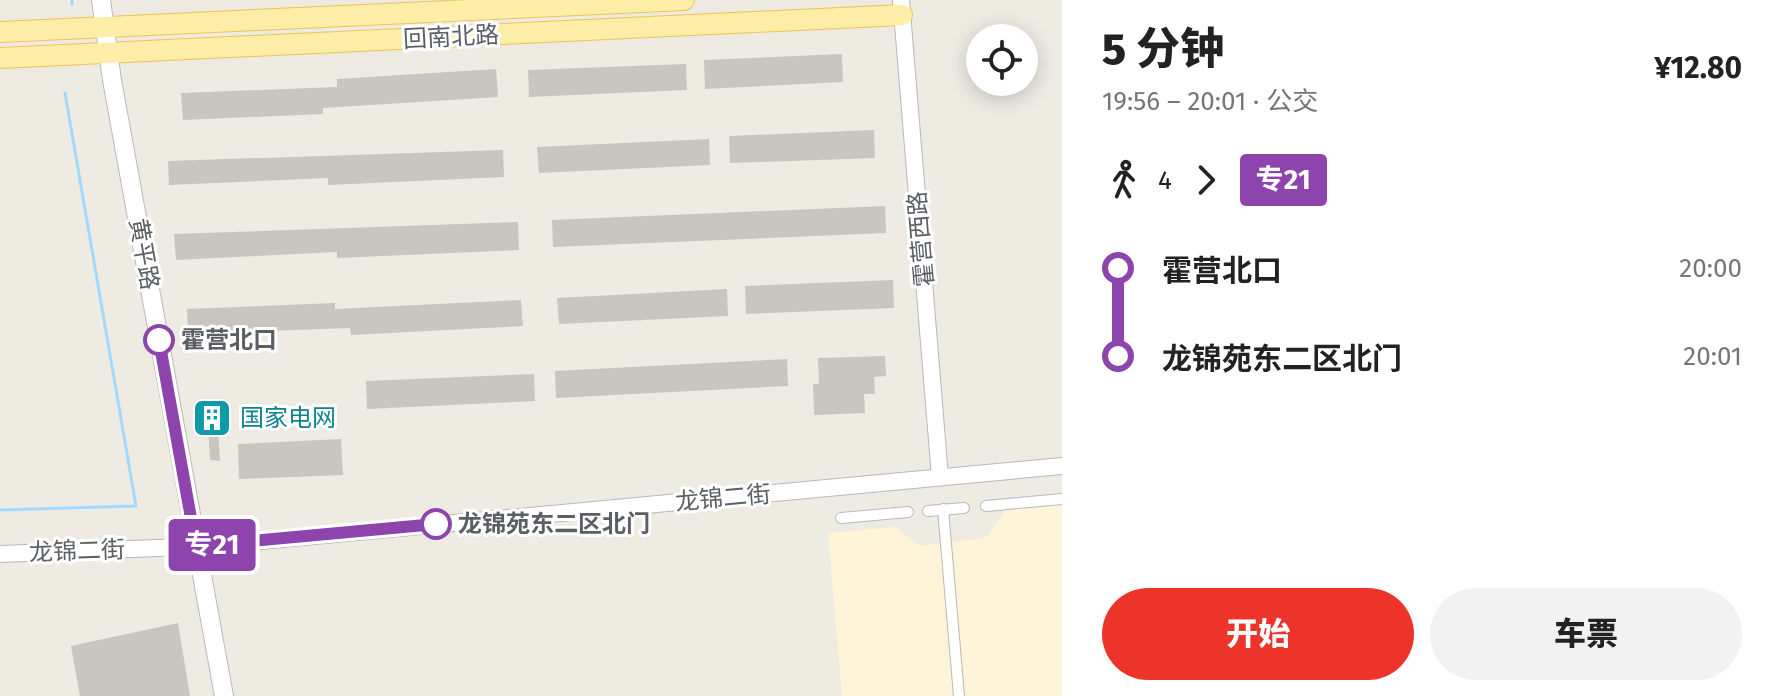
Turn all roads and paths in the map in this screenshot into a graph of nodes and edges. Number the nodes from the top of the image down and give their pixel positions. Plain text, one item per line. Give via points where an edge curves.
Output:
1 (101, 0) edge
2 (684, 0) edge
3 (902, 7) edge
4 (106, 28) junction
5 (0, 32) edge
6 (108, 54) junction
7 (0, 58) edge
8 (1062, 466) edge
9 (940, 477) junction
10 (1062, 499) edge
11 (986, 506) dead end
12 (964, 508) dead end
13 (943, 509) junction
14 (928, 511) dead end
15 (902, 512) dead end
16 (841, 518) dead end
17 (196, 546) junction
18 (0, 554) edge
19 (224, 696) edge
20 (959, 696) edge

1 - 4 main road, 黄平路
2 - 4 main road, 回南北路
3 - 6 main road, 回南北路
3 - 9 street, 霍营西路
4 - 5 main road, 回南北路
4 - 6 main road, 黄平路
6 - 7 main road, 回南北路
6 - 17 main road, 黄平路
8 - 9 street, 龙锦二街
9 - 17 street, 龙锦二街
10 - 11 street
12 - 13 street
13 - 14 street
13 - 20 street
15 - 16 street
17 - 18 street, 龙锦二街
17 - 19 main road, 黄平路

